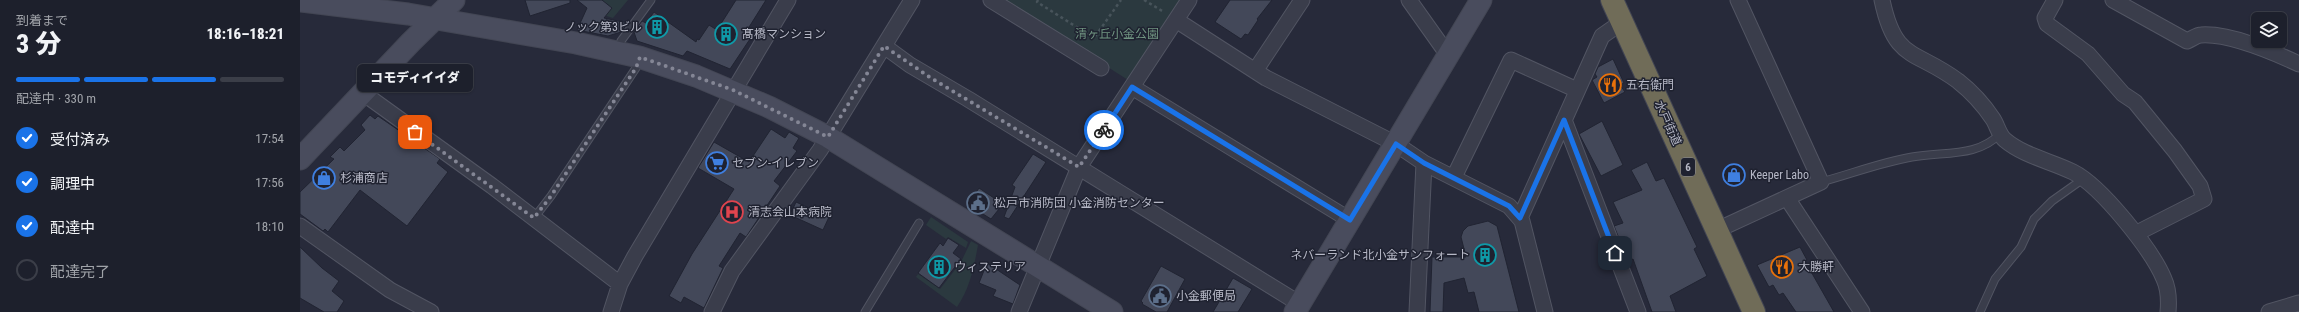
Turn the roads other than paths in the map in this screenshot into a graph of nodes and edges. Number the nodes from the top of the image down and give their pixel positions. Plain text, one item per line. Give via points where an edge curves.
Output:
1 (454, 0) edge
2 (651, 0) edge
3 (788, 0) edge
4 (912, 0) edge
5 (991, 0) edge
6 (1189, 0) edge
7 (1302, 0) edge
8 (1409, 0) edge
9 (1481, 0) edge
10 (1612, 0) edge
11 (1738, 0) edge
12 (1882, 0) edge
13 (2055, 0) edge
14 (2113, 0) edge
15 (300, 1) edge
16 (325, 2) edge
17 (435, 19) junction
18 (1176, 20) junction
19 (1622, 22) junction
20 (884, 46) junction
21 (617, 52) junction
22 (1448, 55) junction
23 (640, 57) junction
24 (2299, 64) edge
25 (1101, 68) dead end
26 (1255, 71) junction
27 (1132, 87) junction
28 (733, 90) junction
29 (1576, 90) junction
30 (363, 93) junction
31 (1564, 120) junction
32 (2001, 133) junction
33 (828, 137) junction
34 (1396, 144) junction
35 (302, 152) edge
36 (1424, 163) junction
37 (1079, 167) junction
38 (1454, 177) junction
39 (2084, 179) junction
40 (1821, 182) junction
41 (1787, 198) junction
42 (534, 218) junction
43 (1520, 218) junction
44 (1350, 220) junction
45 (919, 223) dead end
46 (300, 226) edge
47 (1717, 230) junction
48 (2137, 233) junction
49 (1037, 266) junction
50 (620, 284) junction
51 (2299, 303) edge
52 (1297, 308) edge
53 (431, 312) edge
54 (611, 312) edge
55 (712, 312) edge
56 (865, 312) edge
57 (1019, 312) edge
58 (1112, 312) edge
59 (1417, 312) edge
60 (1545, 312) edge
61 (1638, 312) edge
62 (1754, 312) edge
63 (1862, 312) edge
64 (1980, 312) edge
65 (2168, 312) edge
66 (2269, 312) edge

1 - 17 street
2 - 21 lane via 621,41
3 - 28 street
4 - 20 street
5 - 25 street
6 - 18 street
7 - 26 street
8 - 22 street
9 - 22 street
10 - 19 highway, 水戸街道 / 6
11 - 40 street
12 - 32 street via 1890,31 1899,45 1957,81 1980,99
13 - 48 street via 2045,18 2047,24 2088,54 2123,94 2135,102 2200,186 2204,199
14 - 24 street via 2187,41 2200,34 2213,35 2255,45
15 - 16 street
16 - 17 street
17 - 21 street
17 - 30 street
18 - 26 street
18 - 27 street
19 - 29 street via 1602,36
19 - 47 highway, 水戸街道 / 6
20 - 33 street
20 - 37 street via 931,78
21 - 23 street
22 - 34 street
23 - 28 street
23 - 42 lane via 636,68
26 - 34 street
27 - 37 street
27 - 44 street
28 - 33 street
28 - 50 street
29 - 31 street
29 - 38 street via 1511,60
30 - 35 street
30 - 42 street
31 - 43 street
31 - 61 street
32 - 39 street via 2004,139 2017,148 2074,172
32 - 40 lane via 1991,143 1969,151 1912,157
33 - 49 street
33 - 55 street via 732,271
34 - 36 street
34 - 44 street
36 - 38 street
36 - 59 street
37 - 49 street
37 - 52 street
38 - 43 street via 1509,206
39 - 48 street
39 - 64 lane via 2052,201 2034,219 2021,247 1995,280
40 - 41 street
41 - 47 street
41 - 63 street
42 - 50 street
43 - 60 street
44 - 52 street
45 - 56 lane
46 - 53 street via 390,290
47 - 62 highway, 水戸街道 / 6
48 - 65 street via 2165,280 2169,300
49 - 57 street
49 - 58 street
50 - 54 street
51 - 66 street

